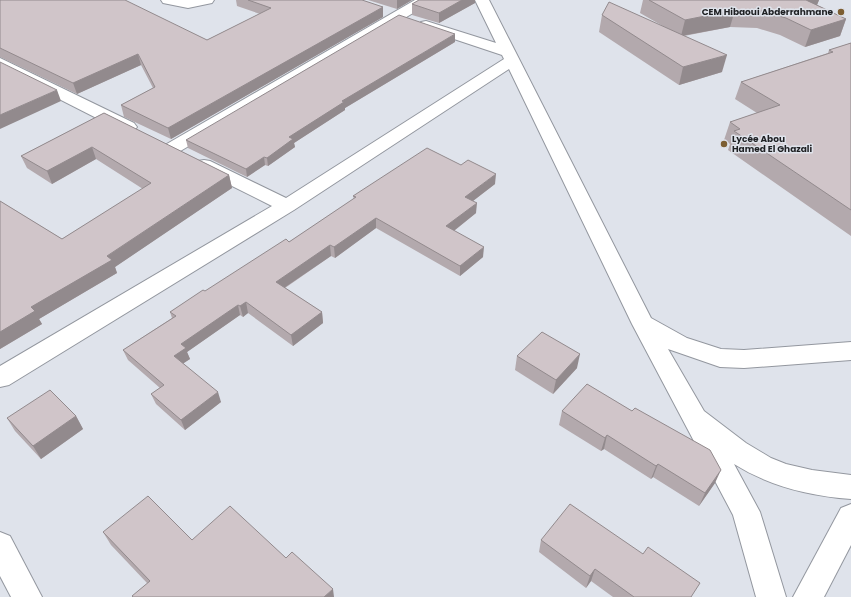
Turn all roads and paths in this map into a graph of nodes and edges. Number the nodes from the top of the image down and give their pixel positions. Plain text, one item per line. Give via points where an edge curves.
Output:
1 (168, 0) edge
2 (207, 0) edge
3 (425, 0) edge
4 (482, 0) edge
5 (391, 13) junction
6 (510, 56) junction
7 (0, 63) edge
8 (157, 142) junction
9 (287, 206) junction
10 (643, 324) junction
11 (851, 351) edge
12 (0, 378) edge
13 (690, 413) junction
14 (851, 487) edge
15 (851, 517) edge
16 (0, 546) edge
17 (27, 597) edge
18 (771, 597) edge
19 (808, 597) edge

1 - 2 street via 188,4
3 - 5 street
4 - 6 street
5 - 6 street
5 - 8 street
6 - 9 street
6 - 10 street
7 - 8 street
8 - 9 street
9 - 12 street
10 - 11 street via 679,344 720,358 744,359
10 - 13 street
13 - 14 street via 750,460 793,479
13 - 18 street via 746,512
15 - 19 street
16 - 17 street

